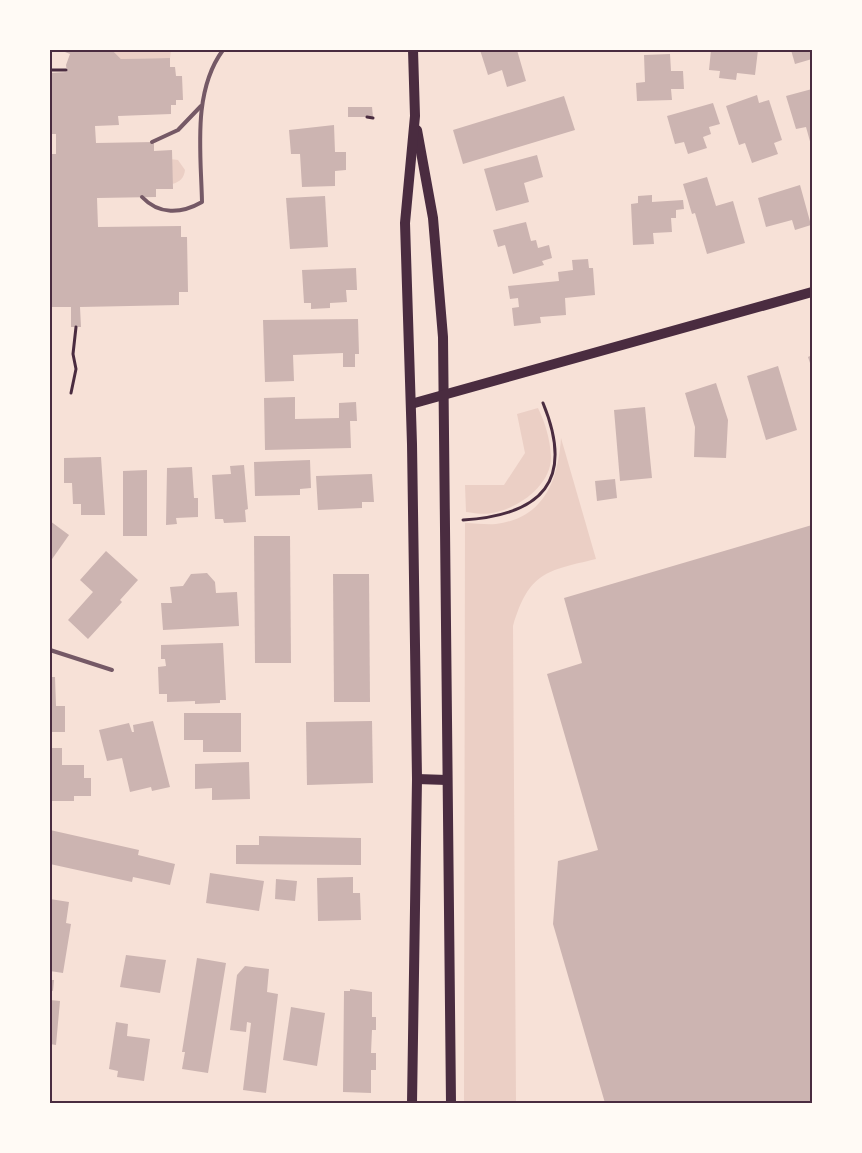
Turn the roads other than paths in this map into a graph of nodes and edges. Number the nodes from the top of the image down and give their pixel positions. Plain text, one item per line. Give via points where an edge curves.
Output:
1 (223, 50) edge
2 (413, 50) edge
3 (202, 105) junction
4 (415, 116) junction
5 (152, 142) dead end
6 (142, 197) dead end
7 (812, 292) edge
8 (444, 395) junction
9 (411, 404) junction
10 (50, 650) edge
11 (112, 670) dead end
12 (417, 779) junction
13 (447, 780) junction
14 (412, 1103) edge
15 (451, 1103) edge

1 - 3 lane via 202,96
2 - 4 main road
3 - 5 lane via 178,130
3 - 6 lane via 202,202 190,209 163,211 150,206
4 - 8 main road via 433,218 443,337
4 - 9 main road via 405,223
7 - 8 main road
8 - 9 main road
8 - 13 main road
9 - 12 main road
10 - 11 lane
12 - 13 main road
12 - 14 main road
13 - 15 main road

